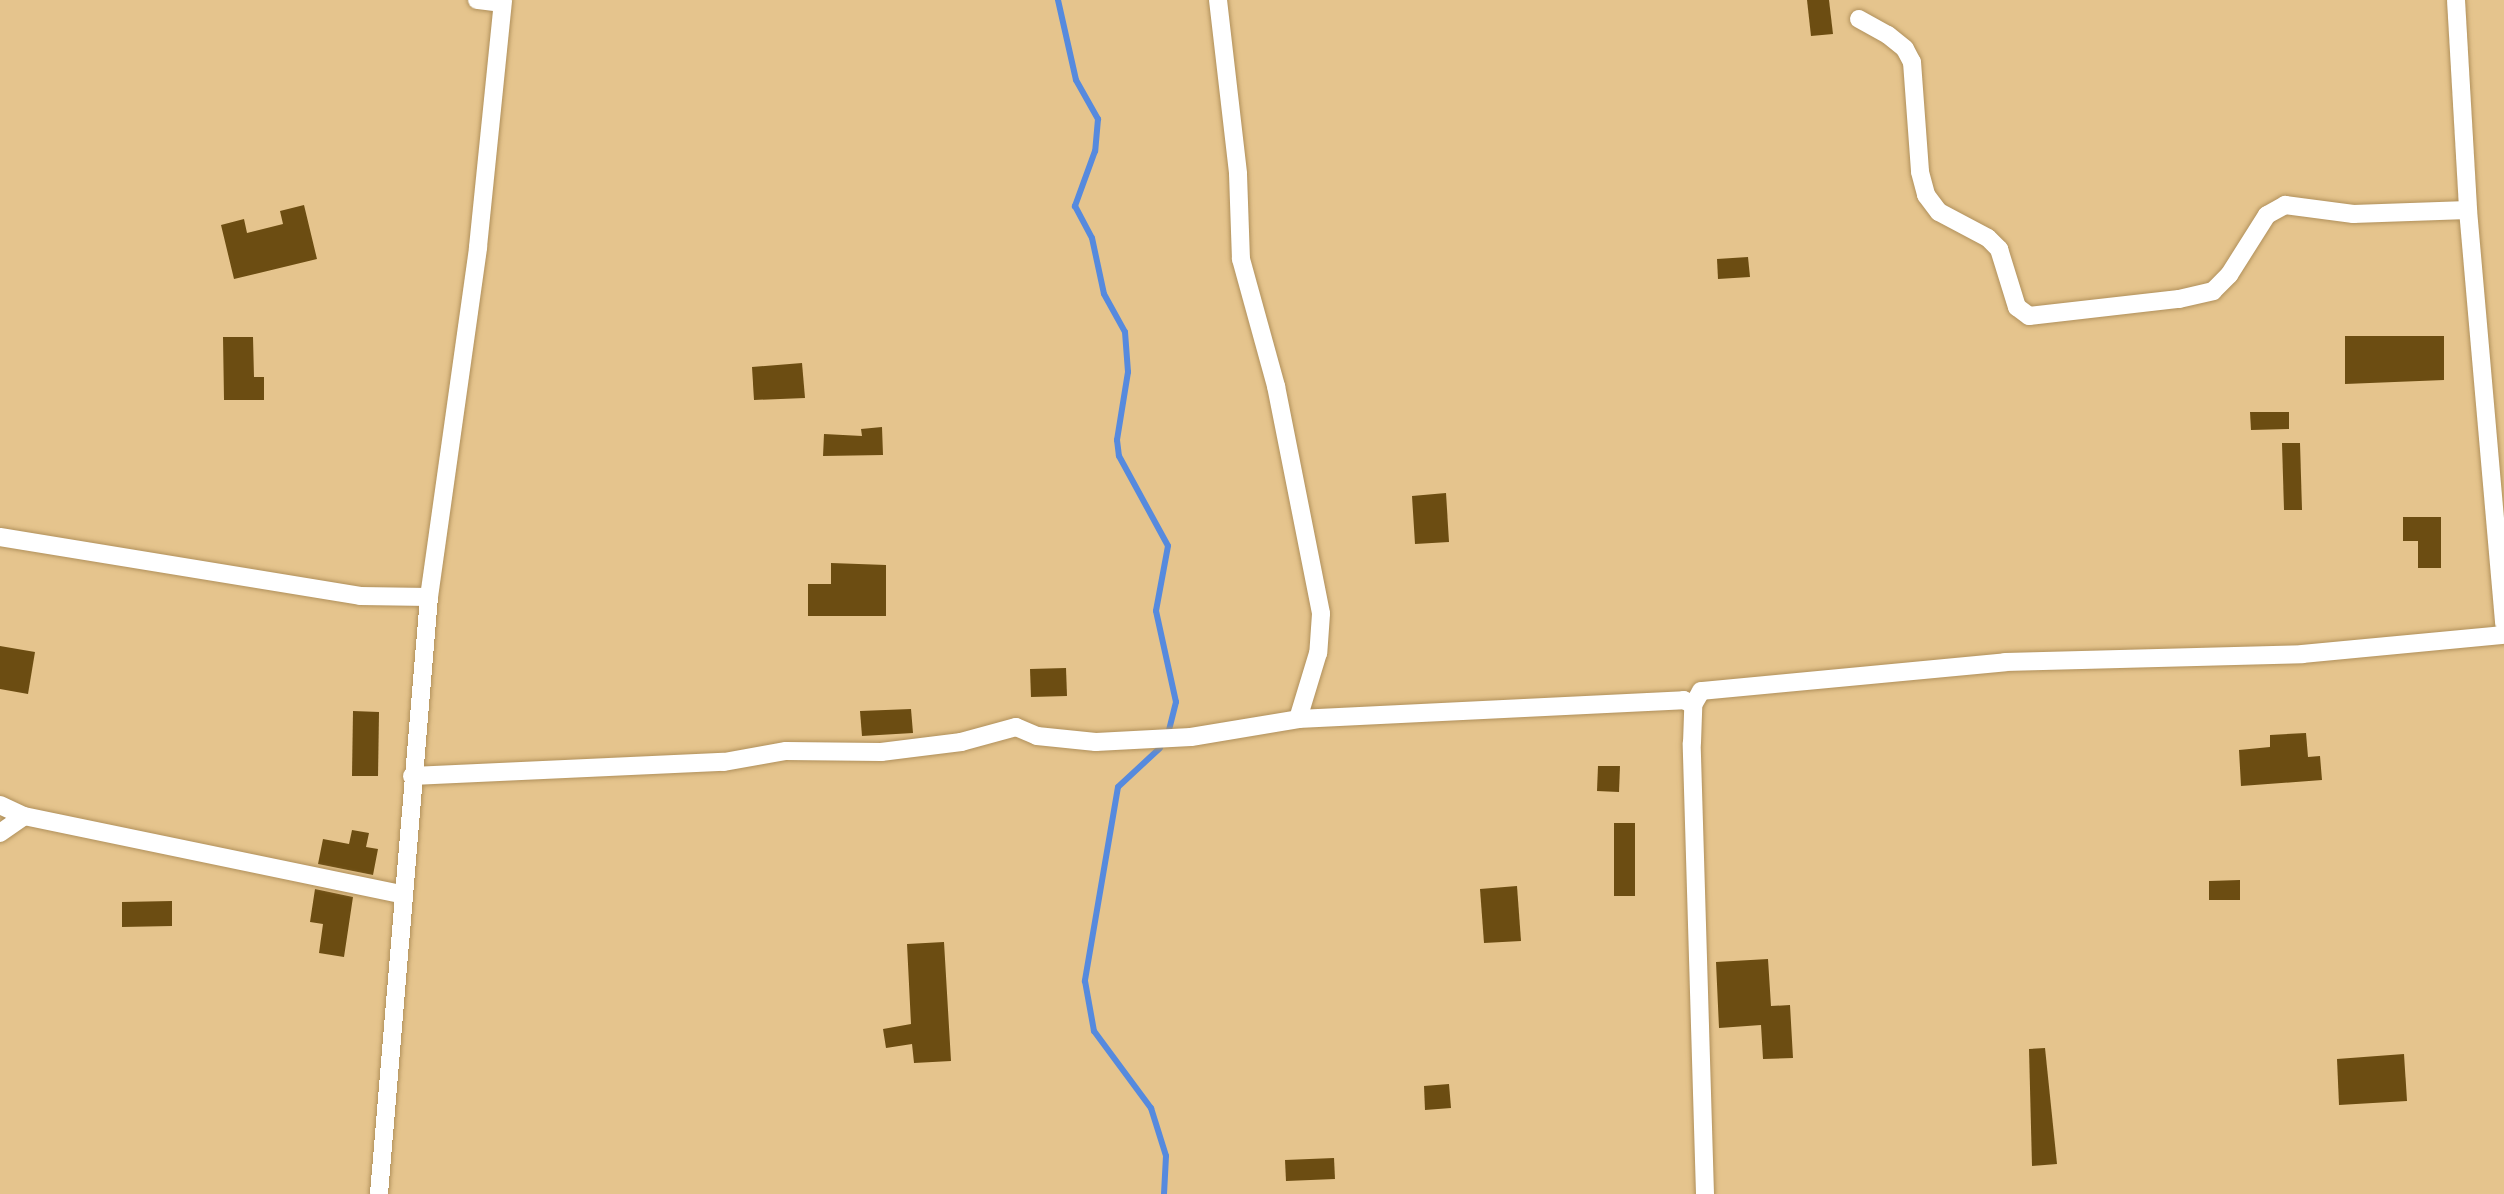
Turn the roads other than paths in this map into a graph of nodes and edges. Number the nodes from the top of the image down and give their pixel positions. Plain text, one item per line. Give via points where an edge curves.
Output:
1 (477, 0) edge
2 (1218, 0) edge
3 (2456, 0) edge
4 (502, 2) edge
5 (1859, 19) dead end
6 (2468, 210) junction
7 (1, 537) edge
8 (429, 597) junction
9 (2504, 623) edge
10 (2504, 635) edge
11 (1692, 705) junction
12 (1298, 719) junction
13 (412, 776) junction
14 (0, 805) edge
15 (24, 816) junction
16 (0, 833) edge
17 (401, 894) junction
18 (380, 1194) edge
19 (1705, 1194) edge

1 - 4 street
2 - 12 street via 1242,258 1320,598 1318,652
3 - 6 street
4 - 8 street via 478,247
5 - 6 street via 1888,35 1912,62 1926,195 1939,212 1998,249 2017,307 2029,316 2213,291 2267,215 2285,205 2353,214
6 - 9 street
7 - 8 street via 360,596
8 - 13 street
10 - 11 street via 2302,654 2005,662 1754,683 1701,692
11 - 12 street via 1684,700
11 - 19 street
12 - 13 street via 1192,737 1096,742 1016,727 881,752 786,751 724,762
13 - 17 street
14 - 15 street
15 - 16 street
15 - 17 street
17 - 18 street

